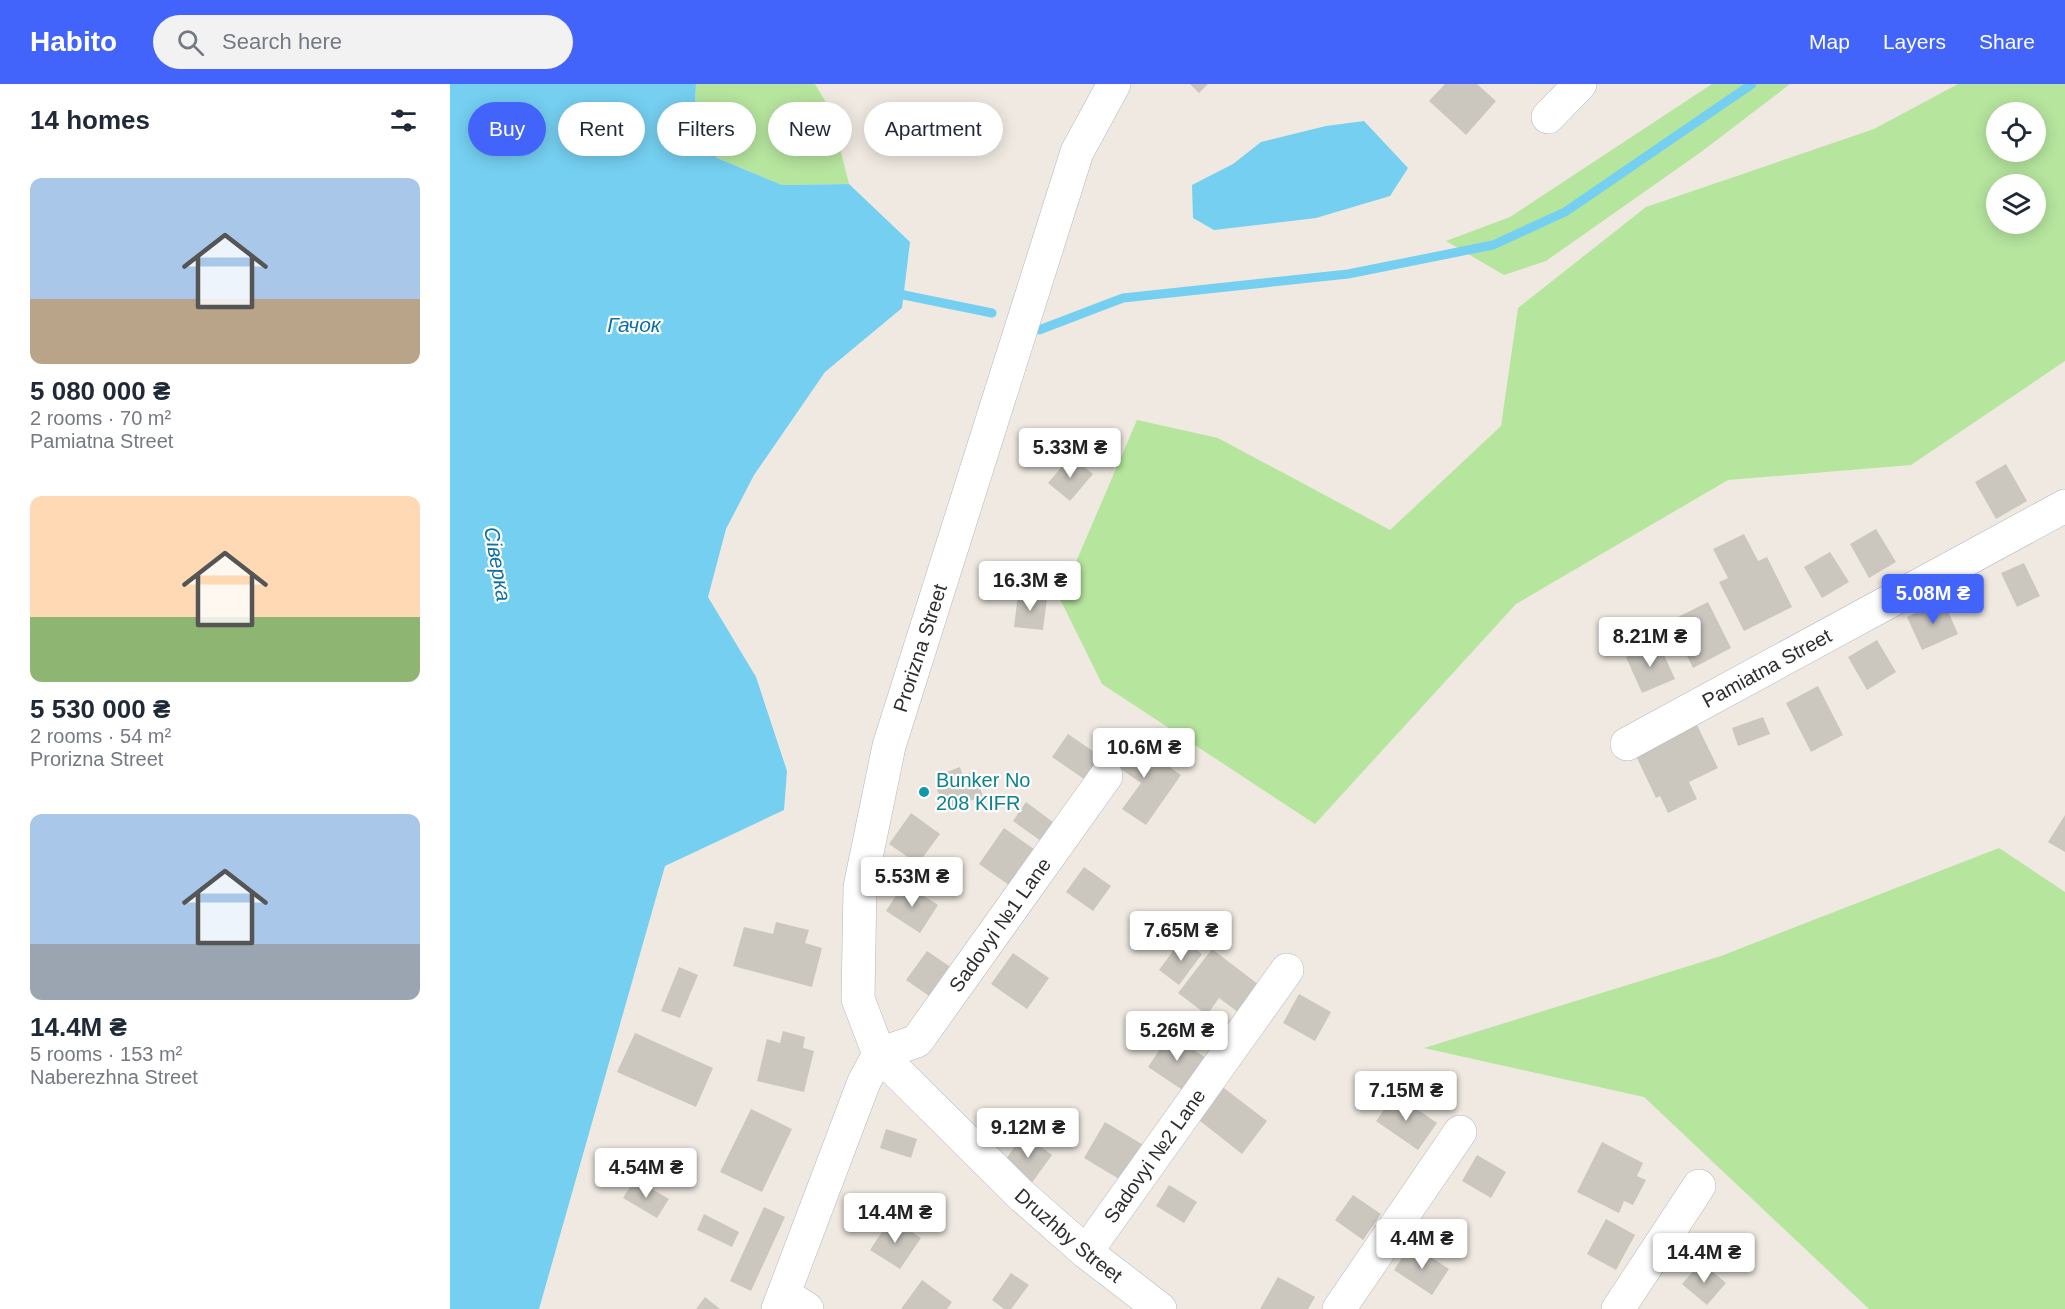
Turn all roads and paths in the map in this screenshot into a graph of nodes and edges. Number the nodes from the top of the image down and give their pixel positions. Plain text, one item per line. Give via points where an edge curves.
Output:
1 (1114, 84) edge
2 (1580, 84) edge
3 (1548, 117) dead end
4 (2065, 506) edge
5 (1627, 744) dead end
6 (1106, 776) dead end
7 (1287, 970) dead end
8 (879, 1054) junction
9 (1460, 1132) dead end
10 (1699, 1186) dead end
11 (1086, 1252) junction
12 (790, 1304) edge
13 (1160, 1309) edge
14 (1339, 1309) edge
15 (1618, 1309) edge

1 - 8 street, Prorizna Street via 1077,153 889,746 860,887 858,999
2 - 3 street
4 - 5 street, Pamiatna Street
6 - 8 street, Sadovyi №1 Lane via 917,1041
7 - 11 street, Sadovyi №2 Lane
8 - 11 street, Druzhby Street via 1021,1194
8 - 12 street via 864,1082
9 - 14 street
10 - 15 street
11 - 13 street, Druzhby Street

